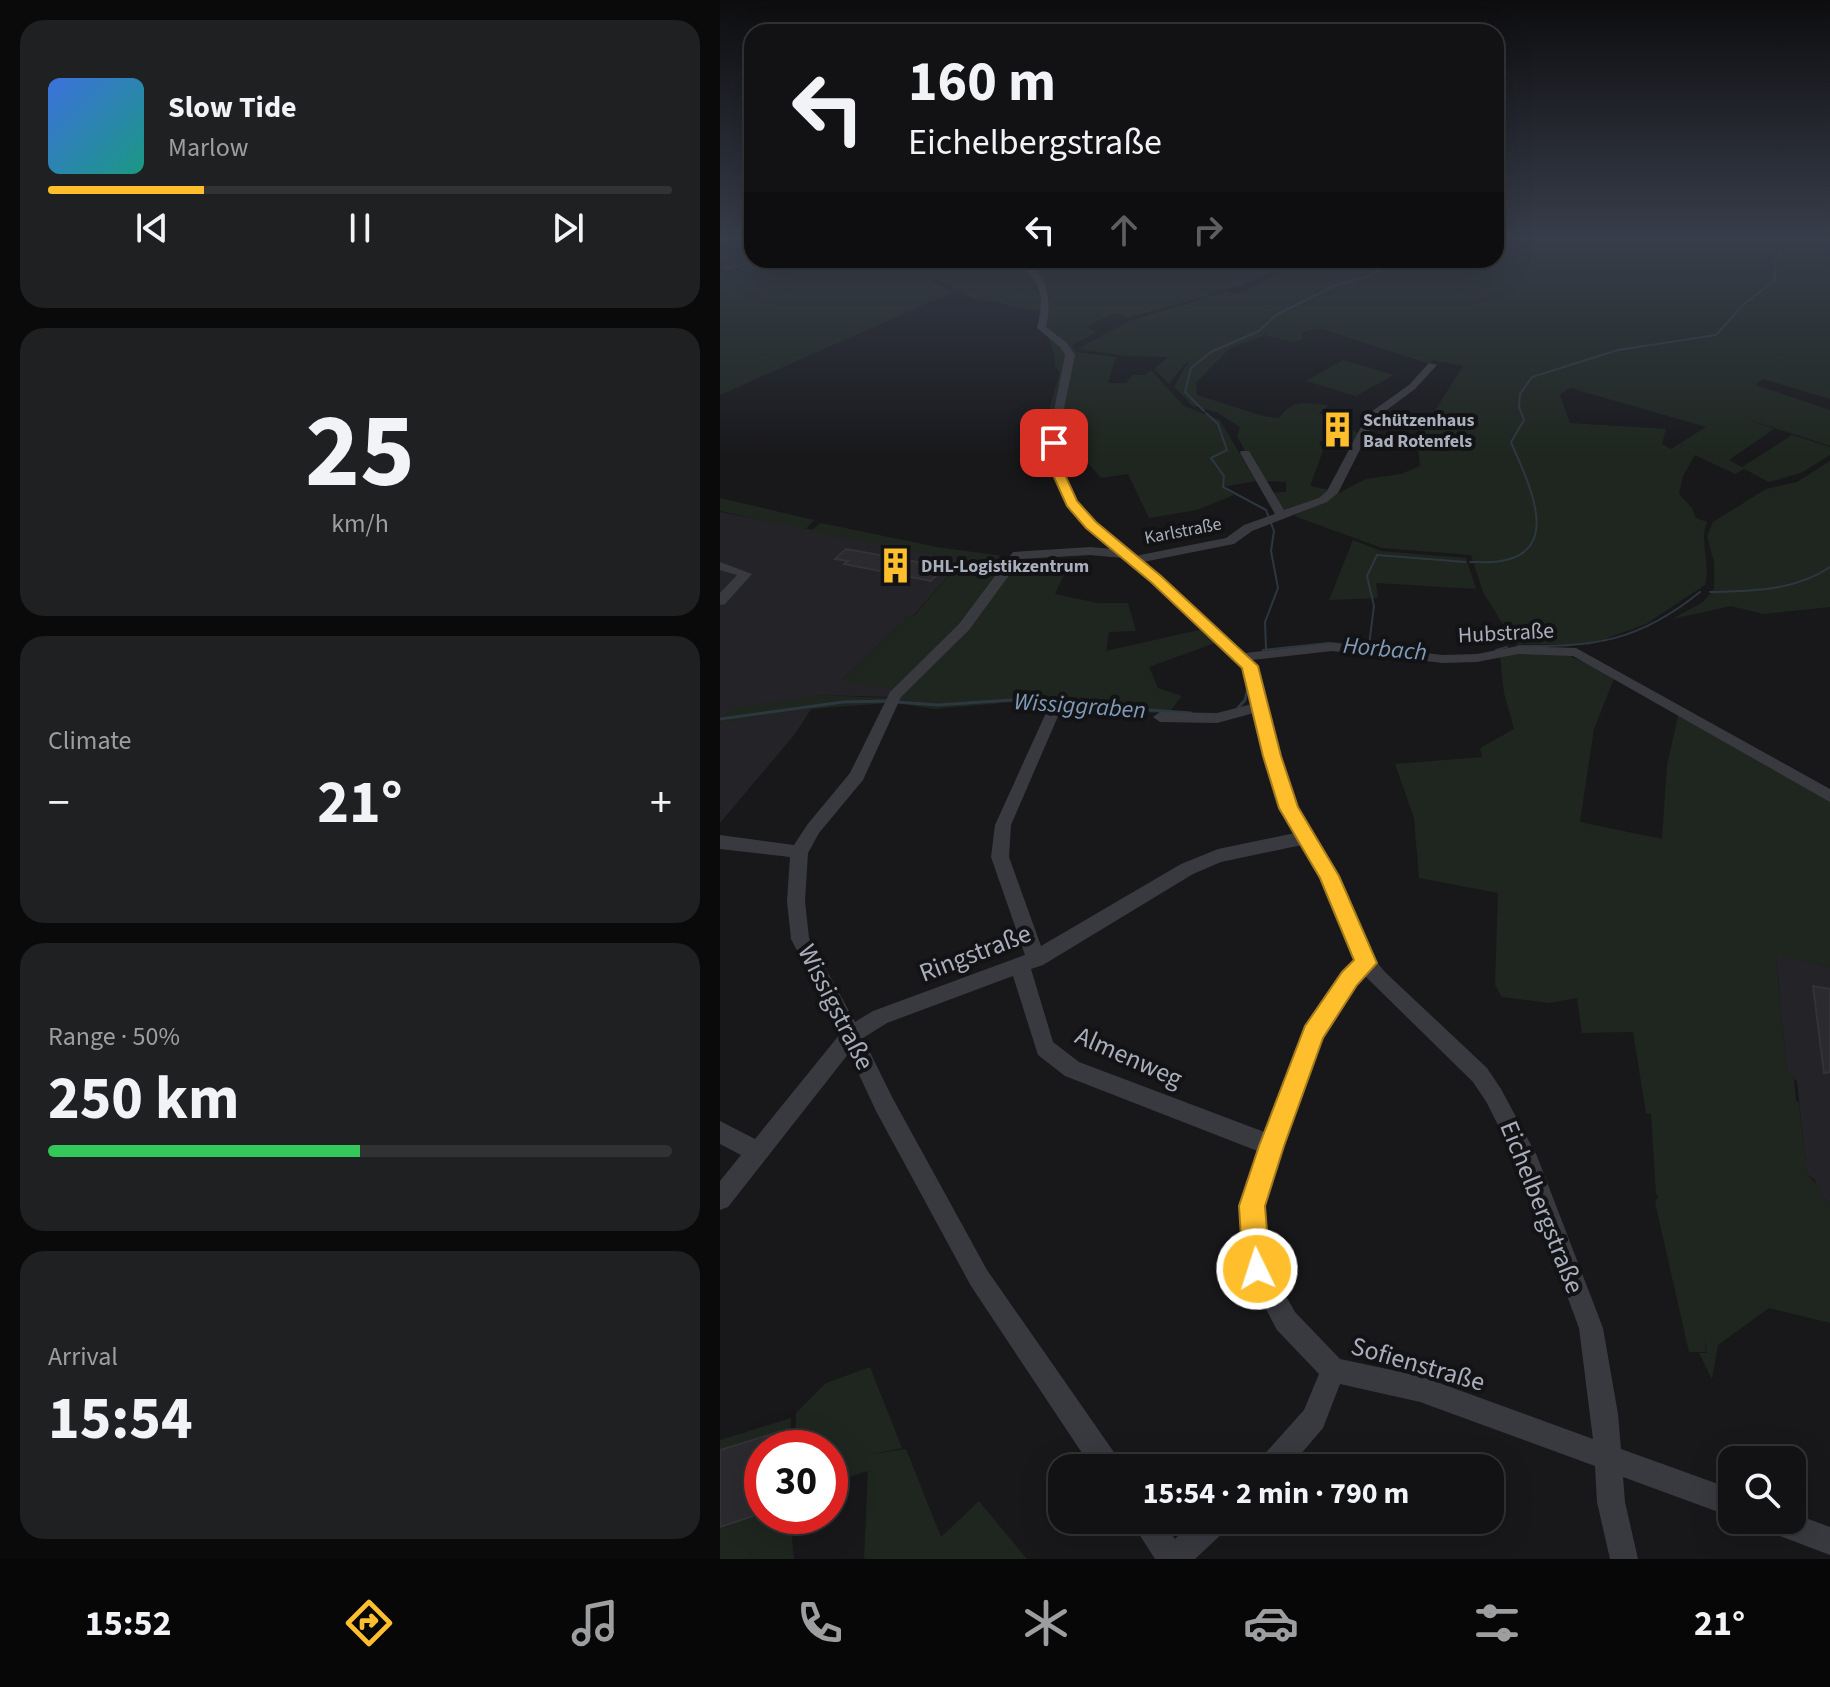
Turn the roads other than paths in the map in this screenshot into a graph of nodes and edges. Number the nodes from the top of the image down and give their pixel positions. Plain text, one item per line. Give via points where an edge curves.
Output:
1 (1045, 312) edge
2 (1432, 365) dead end
3 (1245, 453) dead end
4 (1275, 519) junction
5 (1128, 557) junction
6 (720, 566) edge
7 (720, 601) edge
8 (1244, 658) junction
9 (1261, 706) junction
10 (1055, 707) dead end
11 (1160, 717) dead end
12 (1830, 796) edge
13 (1307, 837) junction
14 (720, 842) edge
15 (799, 852) junction
16 (1028, 963) junction
17 (1366, 963) junction
18 (851, 1035) junction
19 (720, 1132) edge
20 (1272, 1146) junction
21 (758, 1152) junction
22 (720, 1199) edge
23 (1333, 1370) junction
24 (1098, 1454) edge
25 (1283, 1454) edge
26 (1606, 1457) junction
27 (1718, 1498) edge
28 (1806, 1532) edge
29 (1154, 1534) edge
30 (1201, 1534) edge
31 (1830, 1541) edge
32 (1173, 1559) edge
33 (1624, 1559) edge

1 - 5 street, Eichelbergstraße via 1041,328 1069,351 1055,466 1071,503
2 - 4 street, Karlstraße via 1372,416 1332,493
3 - 4 street
4 - 5 street, Karlstraße via 1220,545
5 - 8 street, Eichelbergstraße
5 - 15 street via 1090,551 1024,554 964,627 895,695 857,776
6 - 7 street via 746,574
8 - 9 street, Eichelbergstraße
8 - 12 street, Hubstraße via 1341,647 1443,659 1518,650 1576,652
9 - 11 street via 1217,718
9 - 13 street, Eichelbergstraße via 1278,779
10 - 16 street, Almenweg via 1001,839 1000,857
13 - 16 street, Ringstraße via 1218,856 1187,869
13 - 17 street, Eichelbergstraße
14 - 15 street
15 - 18 street, Wissigstraße via 800,939
16 - 18 street, Ringstraße via 880,1017
16 - 20 street, Almenweg via 1045,1048 1072,1069
17 - 20 street, Sofienstraße via 1313,1033
17 - 26 street, Eichelbergstraße via 1480,1075 1529,1164 1591,1328
18 - 21 street, Ringstraße
18 - 24 street, Wissigstraße via 979,1278
19 - 21 street
20 - 23 street, Sofienstraße via 1252,1206 1257,1269 1286,1321
21 - 22 street, Ringstraße
23 - 25 street via 1314,1419
23 - 26 street, Sofienstraße via 1420,1389
26 - 27 street, Sofienstraße
26 - 33 street, Eichelbergstraße
28 - 31 street
29 - 32 street
30 - 32 street

